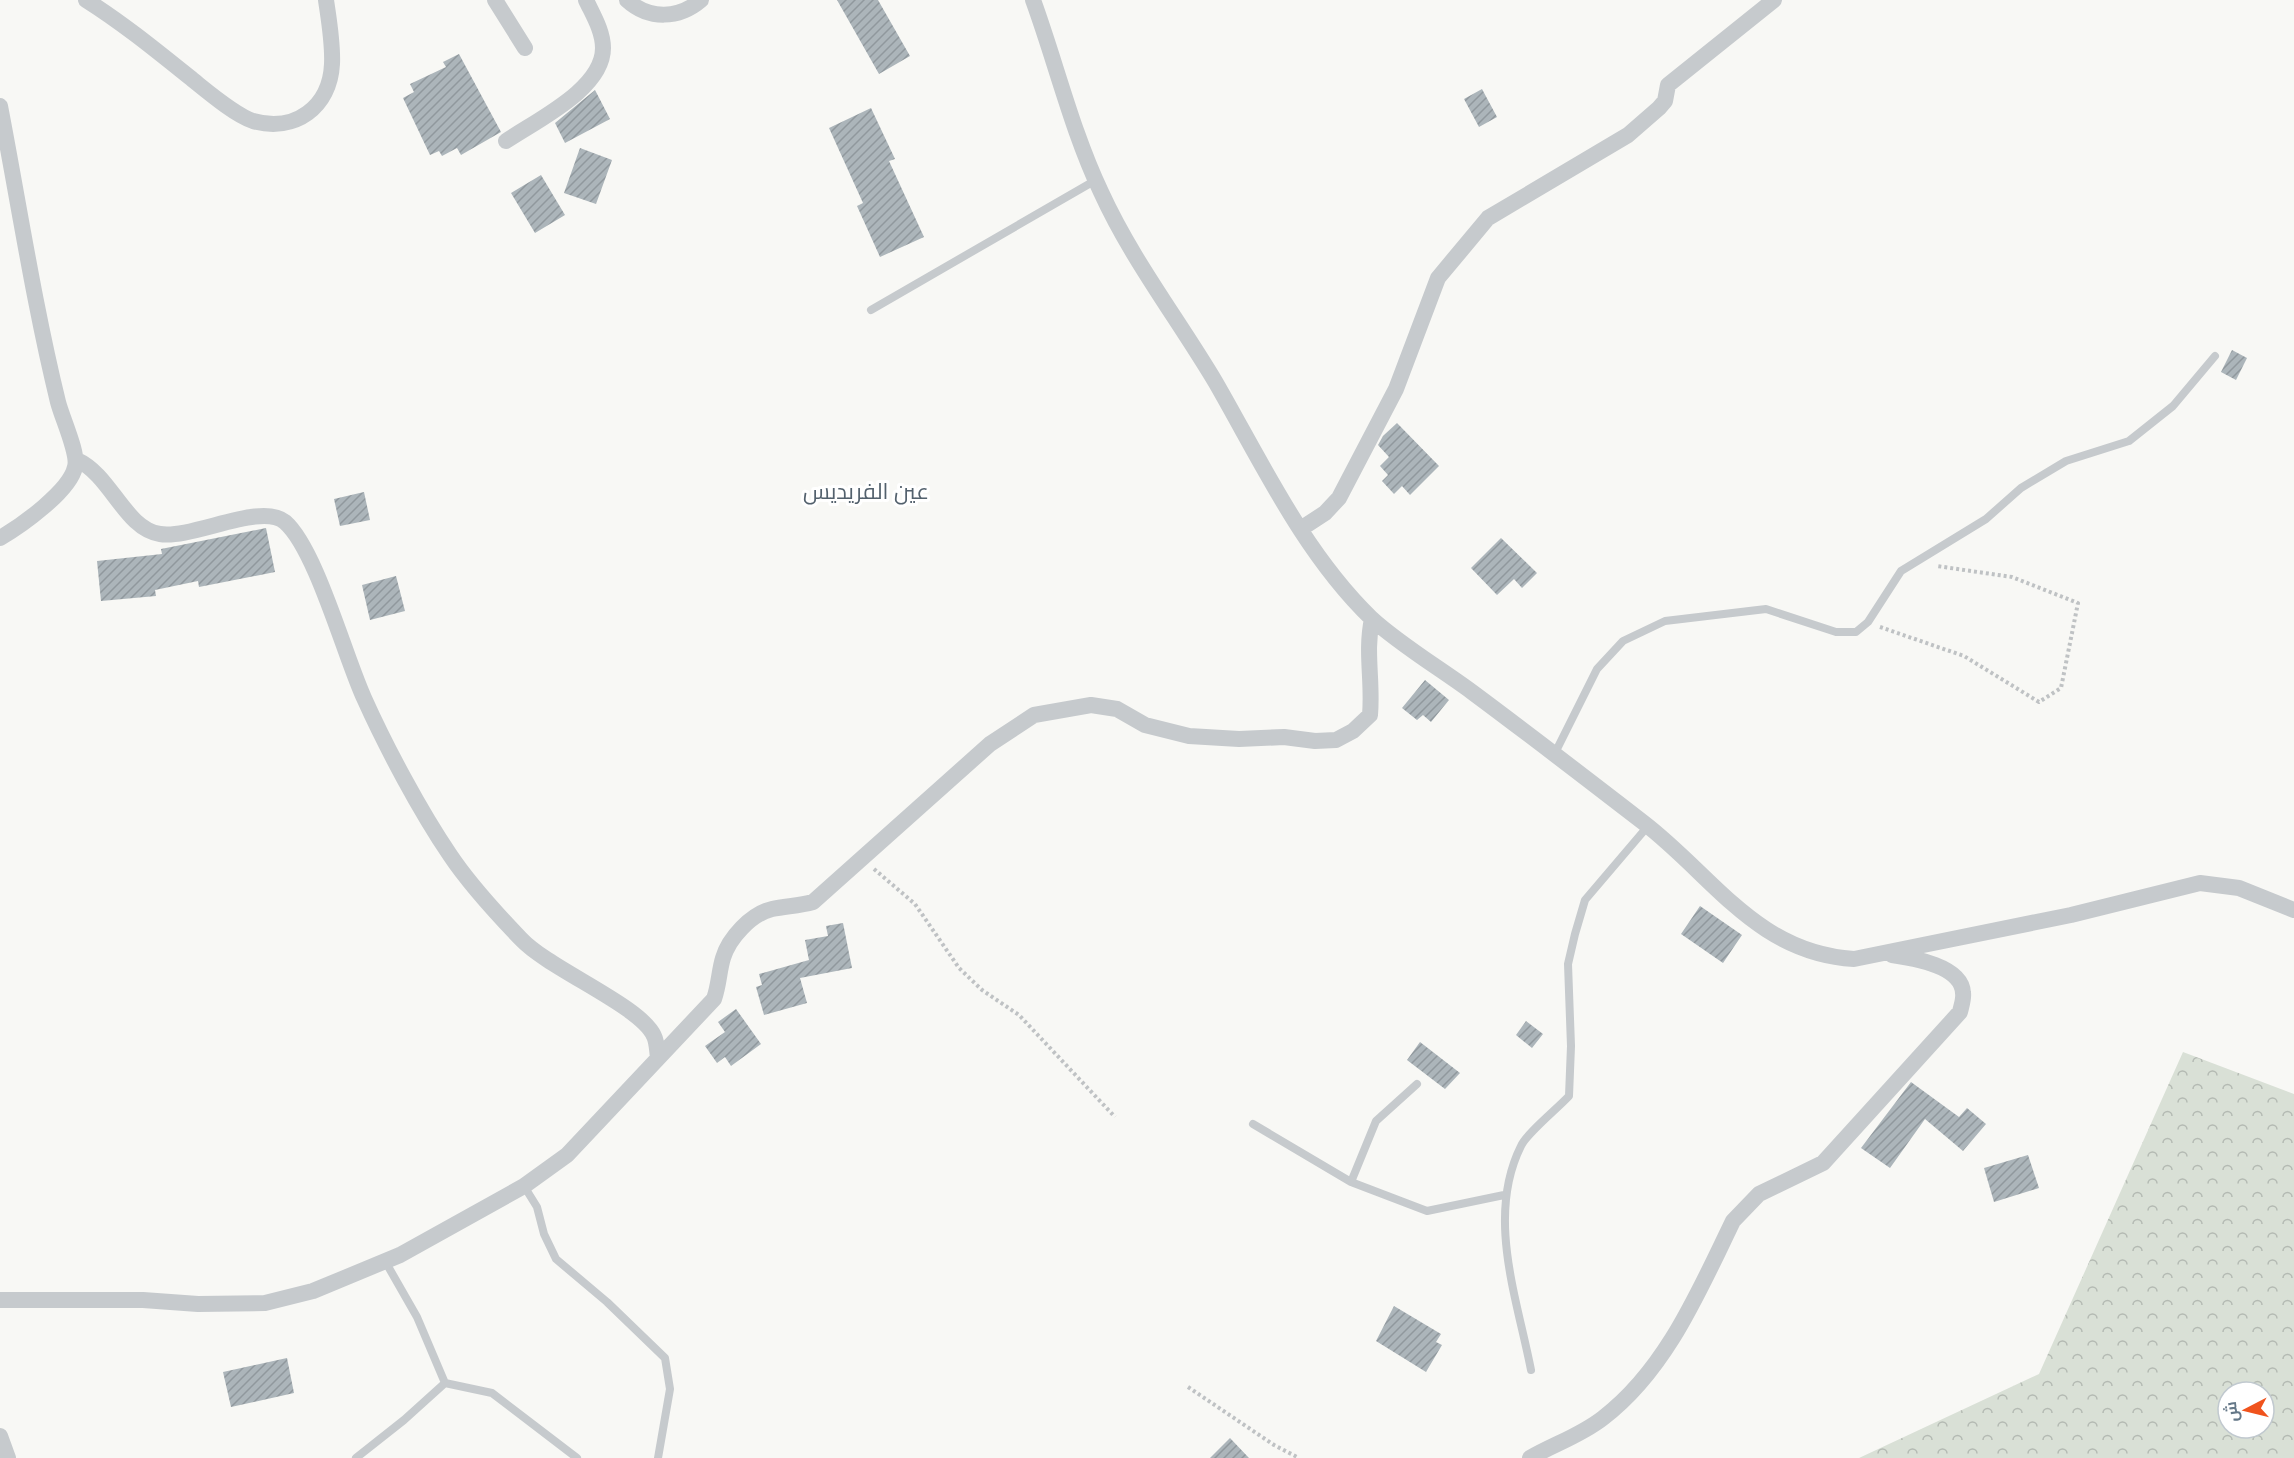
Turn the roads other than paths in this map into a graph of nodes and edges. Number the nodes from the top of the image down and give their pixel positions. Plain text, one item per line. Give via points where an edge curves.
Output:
1 (86, 0) edge
2 (326, 0) edge
3 (495, 0) edge
4 (586, 0) edge
5 (627, 0) edge
6 (701, 0) edge
7 (1033, 0) edge
8 (1774, 0) edge
9 (525, 48) dead end
10 (0, 106) edge
11 (506, 141) dead end
12 (5, 165) edge
13 (1096, 180) junction
14 (871, 310) dead end
15 (2215, 356) dead end
16 (76, 460) junction
17 (1302, 528) junction
18 (0, 538) edge
19 (1372, 619) junction
20 (1556, 753) junction
21 (1648, 826) junction
22 (2294, 910) edge
23 (1886, 954) junction
24 (658, 1058) junction
25 (1417, 1084) dead end
26 (1253, 1124) dead end
27 (1351, 1182) junction
28 (524, 1186) junction
29 (1504, 1195) junction
30 (385, 1261) junction
31 (0, 1300) edge
32 (1532, 1370) dead end
33 (445, 1383) junction
34 (0, 1436) edge
35 (8, 1458) edge
36 (356, 1458) edge
37 (577, 1458) edge
38 (658, 1458) edge
39 (1530, 1458) edge

1 - 2 street via 123,24 215,97 252,121 273,123 290,123 308,115 318,106 327,87 332,65
3 - 9 street
4 - 11 street via 603,47 595,76 582,90
5 - 6 street via 655,15 684,11
7 - 13 street
8 - 17 street via 1668,85 1665,101 1628,135 1488,218 1474,232 1438,278 1396,389 1339,498
10 - 12 street
12 - 16 street via 44,343
13 - 14 lane
13 - 17 street via 1134,257
15 - 20 lane via 2173,406 2128,441 2066,461 2021,488 1986,519 1901,571 1868,622 1856,632 1836,632 1766,609 1665,621 1623,641 1597,669
16 - 18 street via 70,479 20,527
16 - 24 street via 98,475 138,524 160,534 187,533 267,515 285,522 310,561 364,698 449,855 489,906 525,943 568,975 609,997 654,1034
17 - 19 street
19 - 20 street
19 - 24 street via 1368,641 1370,715 1336,740 1189,736 1145,725 1117,710 1091,705 1034,715 990,744 813,902 770,909 750,921 734,936 723,958 714,999
20 - 21 street
21 - 23 street via 1737,909 1792,945 1827,957 1854,959
21 - 29 lane via 1585,900 1568,964 1569,1096 1521,1144
22 - 23 street via 2239,888 2200,884
23 - 39 street via 1926,960 1956,977 1964,992 1960,1012 1822,1163 1759,1194 1743,1209 1733,1221 1688,1311 1657,1361 1629,1395 1568,1441
24 - 28 street via 567,1155
25 - 27 lane via 1376,1121
26 - 27 lane
27 - 29 lane via 1426,1211
28 - 30 street
28 - 38 lane via 537,1207 556,1259 608,1302 665,1358 670,1389
29 - 32 lane via 1508,1264
30 - 31 street via 313,1291 265,1303
30 - 33 lane via 417,1317
33 - 36 lane
33 - 37 lane via 492,1393
34 - 35 street

